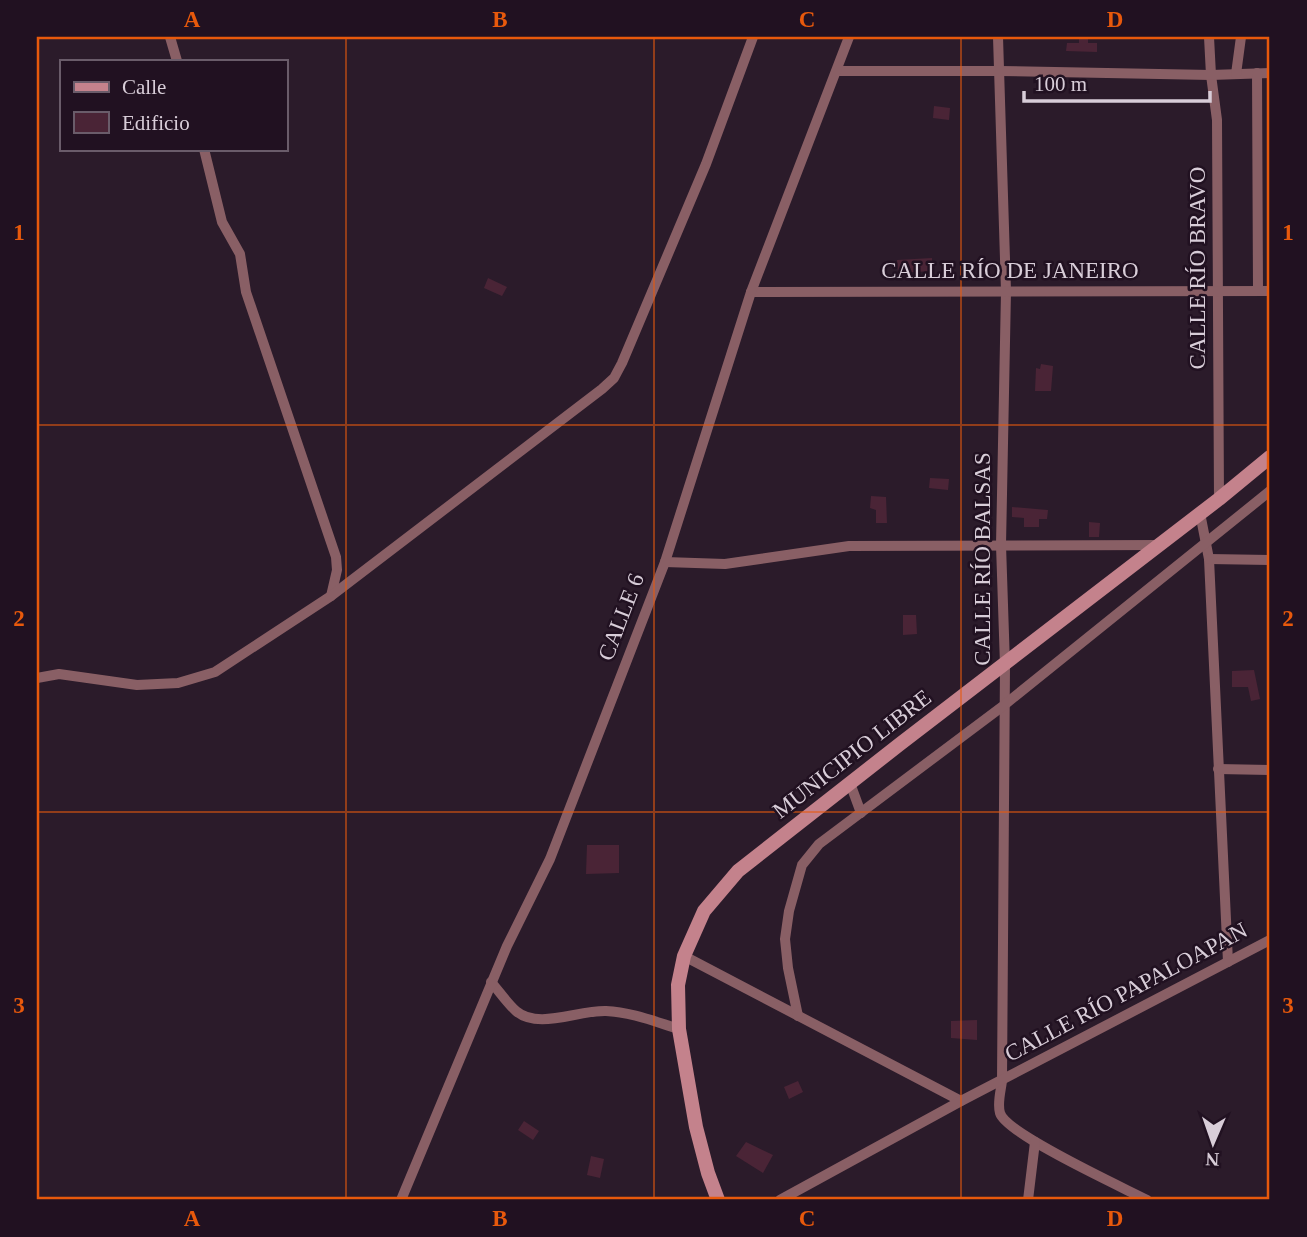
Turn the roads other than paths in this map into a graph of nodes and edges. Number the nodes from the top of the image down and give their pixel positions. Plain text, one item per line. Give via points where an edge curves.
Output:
1 (170, 37) edge
2 (753, 37) edge
3 (849, 37) edge
4 (998, 37) edge
5 (1209, 37) edge
6 (1241, 37) edge
7 (177, 60) edge
8 (837, 71) junction
9 (999, 71) junction
10 (1258, 73) junction
11 (1270, 73) edge
12 (1236, 74) junction
13 (1211, 75) junction
14 (204, 150) edge
15 (1006, 291) junction
16 (1219, 291) junction
17 (1258, 291) junction
18 (1270, 291) edge
19 (751, 292) junction
20 (1270, 457) edge
21 (1270, 491) edge
22 (1219, 499) junction
23 (1200, 513) junction
24 (1206, 542) junction
25 (1001, 545) junction
26 (1160, 545) junction
27 (1209, 559) junction
28 (1270, 560) edge
29 (665, 562) junction
30 (331, 596) junction
31 (1004, 665) junction
32 (37, 678) edge
33 (1003, 706) junction
34 (1218, 769) junction
35 (1270, 770) edge
36 (850, 783) junction
37 (861, 813) junction
38 (1270, 940) edge
39 (684, 956) junction
40 (1228, 962) junction
41 (491, 982) junction
42 (798, 1016) junction
43 (680, 1029) junction
44 (1002, 1081) junction
45 (961, 1101) junction
46 (1035, 1142) junction
47 (401, 1200) edge
48 (718, 1200) edge
49 (780, 1200) edge
50 (1028, 1200) edge
51 (1147, 1200) edge

1 - 7 street
2 - 30 street via 706,164 614,378
3 - 8 street, CALLE 6
4 - 9 street, CALLE RÍO BALSAS
5 - 13 street, CALLE RÍO BRAVO
6 - 12 street
8 - 9 street
8 - 19 street, CALLE 6
9 - 13 street
9 - 15 street, CALLE RÍO BALSAS
10 - 11 street
10 - 12 street
10 - 17 street
12 - 13 street
13 - 16 street, CALLE RÍO BRAVO via 1217,120
14 - 30 street via 222,222 240,254 246,292 336,557
15 - 16 street, CALLE RÍO DE JANEIRO
15 - 19 street, CALLE RÍO DE JANEIRO
15 - 25 street, CALLE RÍO BALSAS
16 - 17 street, CALLE RÍO DE JANEIRO
16 - 22 street, CALLE RÍO BRAVO
17 - 18 street, CALLE RÍO DE JANEIRO
19 - 29 street, CALLE 6
20 - 22 street, MUNICIPIO LIBRE
21 - 24 street
22 - 23 street, MUNICIPIO LIBRE
23 - 24 street
23 - 26 street, MUNICIPIO LIBRE
24 - 27 street
24 - 33 street
25 - 26 street
25 - 29 street via 849,546 725,564
25 - 31 street, CALLE RÍO BALSAS
26 - 31 street, MUNICIPIO LIBRE
27 - 28 street
27 - 34 street
29 - 41 street, CALLE 6 via 550,859
30 - 32 street via 215,671 178,683 137,685 59,674
31 - 33 street, CALLE RÍO BALSAS
31 - 36 street, MUNICIPIO LIBRE
33 - 37 street
33 - 44 street, CALLE RÍO BALSAS
34 - 35 street
34 - 40 street
36 - 37 street
36 - 39 street, MUNICIPIO LIBRE via 738,871 704,911
37 - 42 street via 819,844 802,865 794,886 785,939
38 - 40 street, CALLE RÍO PAPALOAPAN
39 - 42 street
39 - 43 street, MUNICIPIO LIBRE via 678,985
40 - 44 street, CALLE RÍO PAPALOAPAN
41 - 43 street via 517,1012 529,1018 608,1011
41 - 47 street, CALLE 6
42 - 45 street
43 - 48 street, MUNICIPIO LIBRE via 696,1127
44 - 45 street, CALLE RÍO PAPALOAPAN
44 - 46 street, CALLE RÍO BALSAS via 1000,1114 1006,1124
45 - 49 street, CALLE RÍO PAPALOAPAN
46 - 50 street
46 - 51 street

